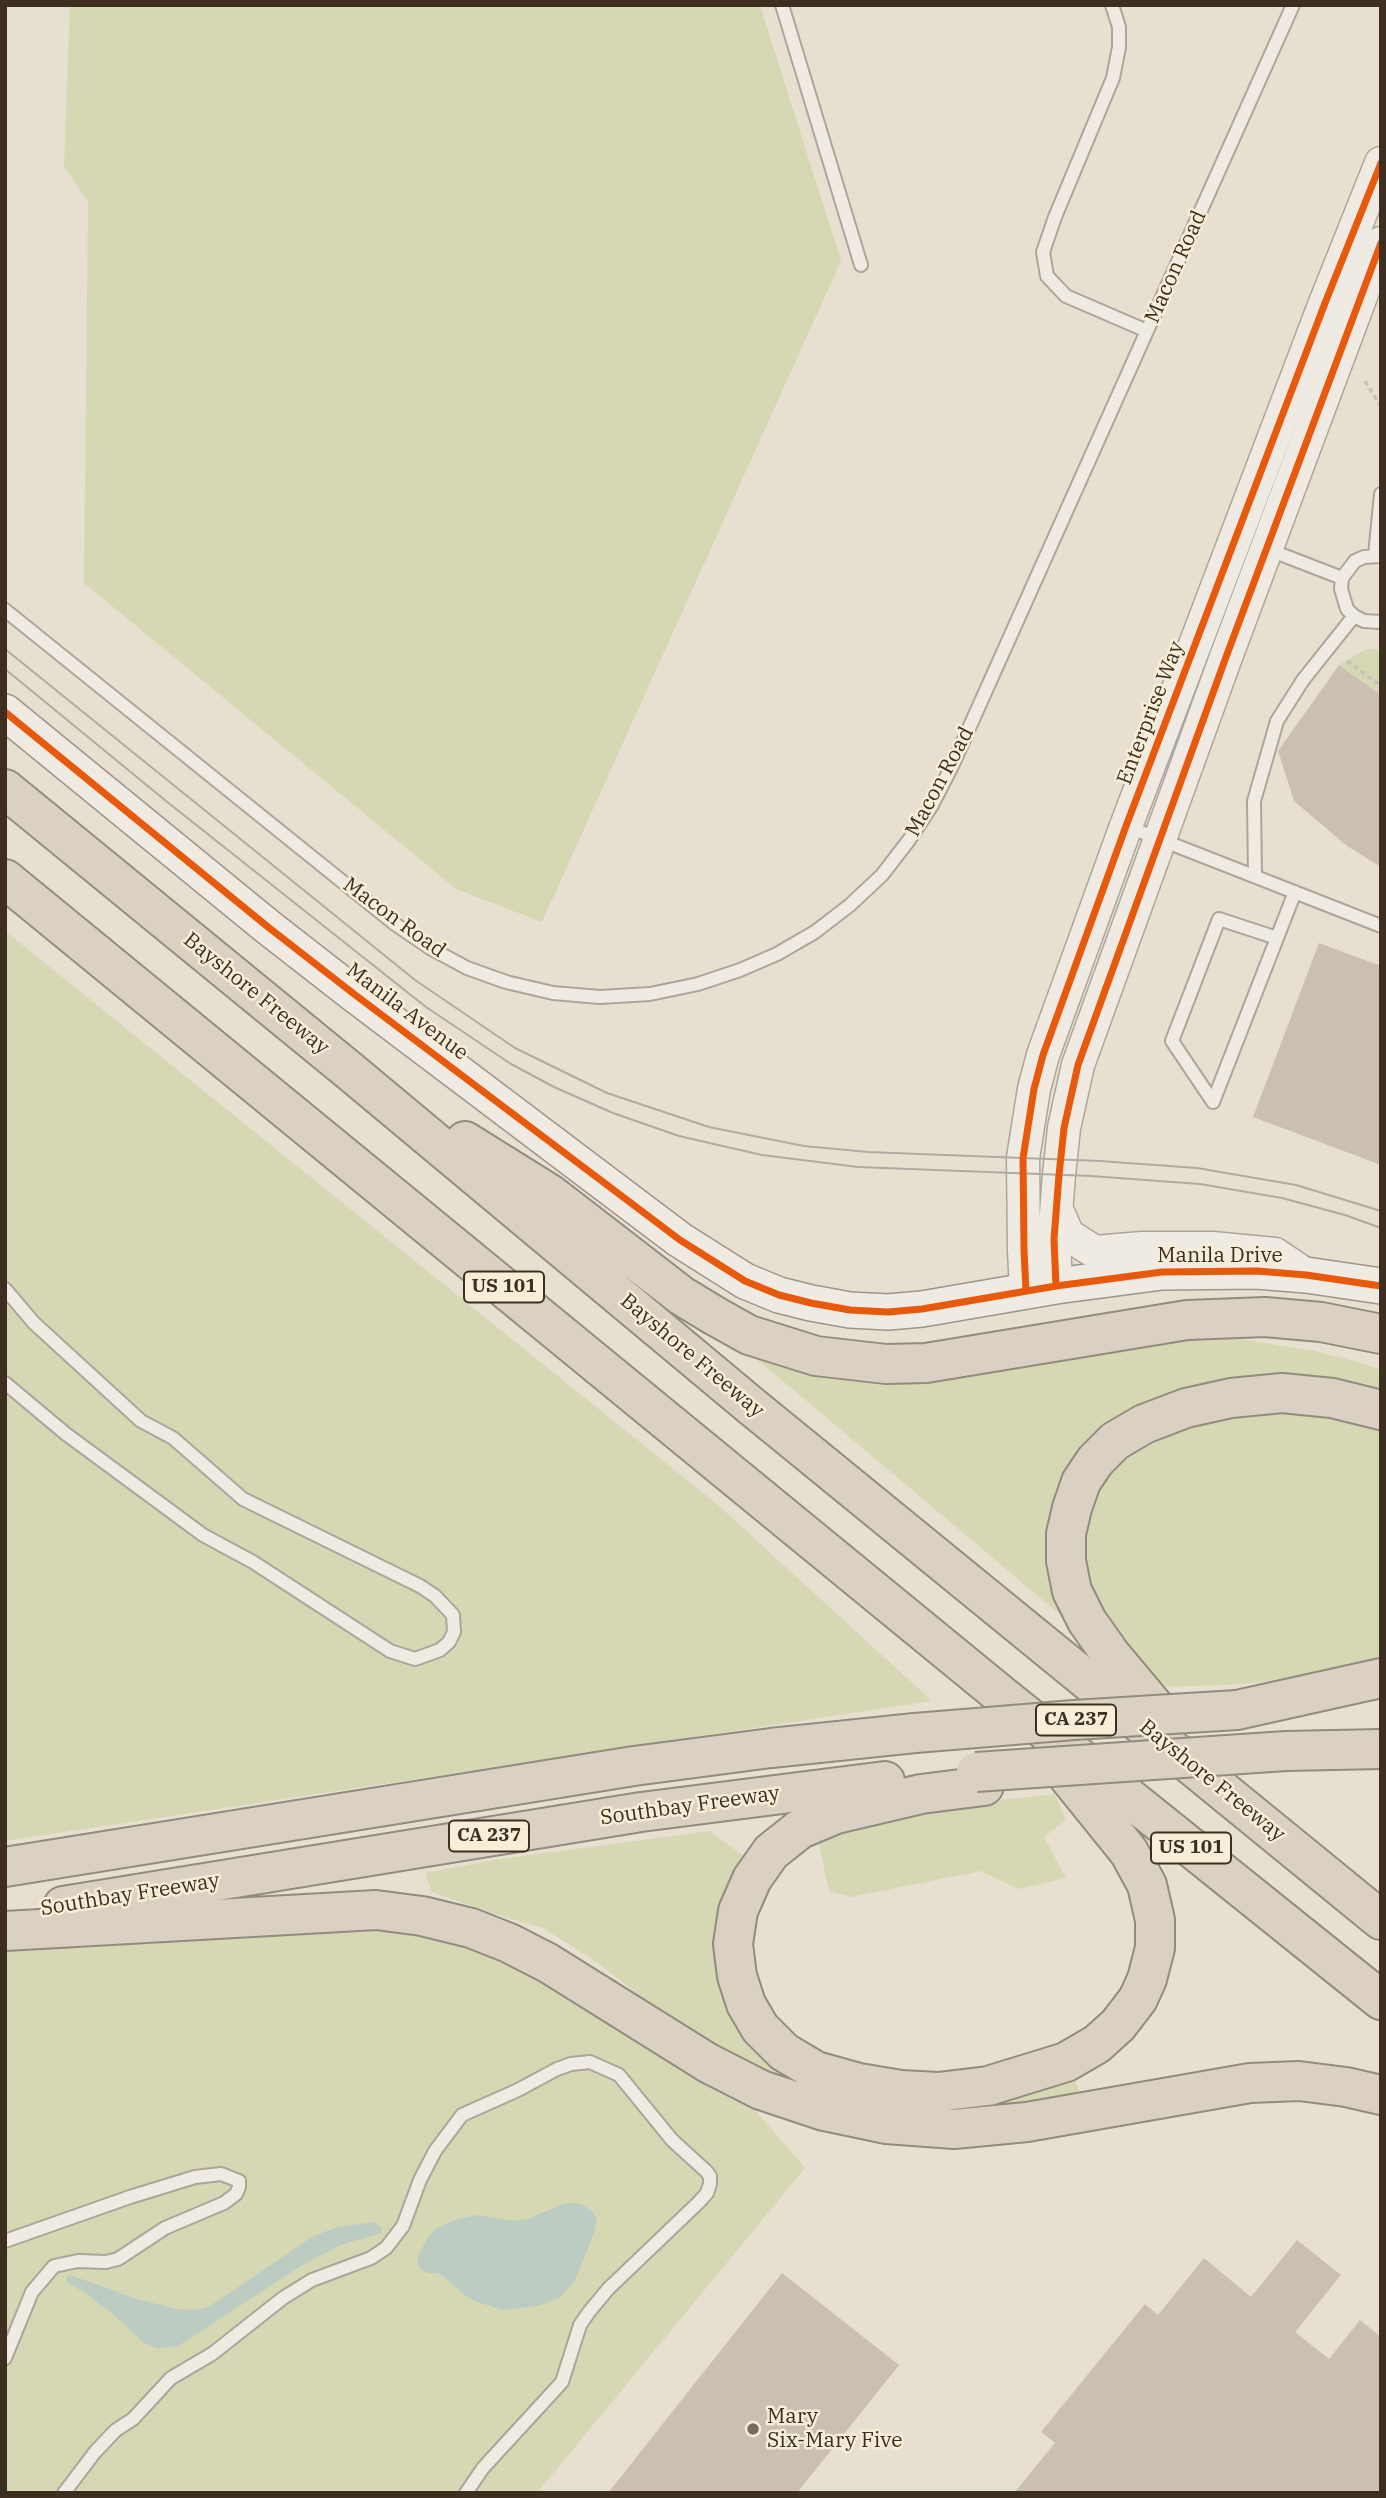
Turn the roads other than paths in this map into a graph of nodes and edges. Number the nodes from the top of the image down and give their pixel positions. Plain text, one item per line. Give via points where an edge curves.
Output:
1 (782, 5) edge
2 (1112, 5) edge
3 (1293, 5) edge
4 (1380, 167) edge
5 (1381, 243) edge
6 (861, 265) dead end
7 (1147, 331) junction
8 (1381, 494) edge
9 (1266, 549) junction
10 (1378, 556) edge
11 (1342, 578) junction
12 (5, 610) edge
13 (1354, 616) junction
14 (1381, 622) edge
15 (5, 712) edge
16 (5, 789) edge
17 (1126, 826) junction
18 (1159, 839) junction
19 (1255, 876) junction
20 (5, 879) edge
21 (1295, 892) junction
22 (1381, 926) edge
23 (1277, 938) junction
24 (351, 1072) junction
25 (1057, 1210) junction
26 (1306, 1275) junction
27 (1381, 1286) edge
28 (1041, 1288) junction
29 (5, 1289) edge
30 (811, 1303) joint
31 (1187, 1321) junction
32 (1381, 1335) edge
33 (1381, 1360) edge
34 (5, 1383) edge
35 (1381, 1410) edge
36 (1381, 1678) edge
37 (1001, 1695) junction
38 (1381, 1705) edge
39 (1237, 1710) junction
40 (1381, 1749) edge
41 (980, 1779) junction
42 (1228, 1794) junction
43 (5, 1867) edge
44 (5, 1915) edge
45 (1381, 1920) edge
46 (5, 1931) edge
47 (1381, 2000) edge
48 (1381, 2095) edge
49 (5, 2241) edge
50 (5, 2358) edge
51 (64, 2493) edge
52 (466, 2493) edge

1 - 6 lane
2 - 7 lane via 1119,27 1113,78 1043,253 1048,276 1066,296
3 - 7 lane, Macon Road
4 - 17 street, Enterprise Way
5 - 9 street
7 - 12 lane, Macon Road via 953,764 909,840 882,875 815,932 765,960 698,984 650,994 600,997 553,993 467,968 429,948
8 - 10 lane
9 - 11 lane
9 - 18 street
10 - 11 lane via 1355,561
11 - 13 lane via 1342,599
13 - 14 lane
13 - 19 lane via 1277,721 1254,802
15 - 30 main road, Manila Avenue via 268,928 680,1240 746,1281
16 - 24 highway, Bayshore Freeway / US 101
17 - 18 lane
17 - 28 street, Enterprise Way via 1054,1021 1034,1089 1022,1174
18 - 19 lane
18 - 25 street via 1078,1065 1064,1128
19 - 21 lane
20 - 37 highway, US 101
21 - 22 lane
21 - 23 lane
23 - 23 lane via 1272,951 1213,1102 1172,1041 1214,931 1219,919
24 - 31 highway via 550,1194 682,1296 749,1335 816,1356 851,1362 926,1363
24 - 42 highway, Bayshore Freeway / US 101
25 - 26 street via 1068,1235 1096,1252 1212,1248 1275,1254
25 - 28 street
26 - 27 main road, Manila Drive
26 - 28 main road, Manila Drive via 1162,1272
28 - 30 main road, Manila Drive via 888,1312
29 - 34 lane via 34,1323 141,1421 173,1438 243,1499 435,1596 453,1615 449,1642 415,1659 390,1651 203,1535
31 - 32 highway via 1265,1317 1321,1322
31 - 33 highway via 1311,1340
35 - 42 highway via 1332,1398 1282,1393 1186,1408 1115,1440 1081,1482 1066,1534 1072,1591 1111,1655
36 - 39 highway
37 - 41 highway via 1108,1824 1147,1885 1155,1920 1155,1948 1138,1999 1097,2044 1066,2062 988,2086 901,2091 816,2071 784,2052 760,2028 746,2004 733,1944 738,1910 771,1852 800,1829 836,1814
37 - 47 highway, US 101
38 - 39 highway, CA 237
39 - 43 highway, CA 237, bridge via 771,1748
40 - 41 highway, Southbay Freeway / CA 237, bridge via 1196,1756
41 - 44 highway, Southbay Freeway / CA 237 via 806,1790 641,1812
42 - 45 highway, Bayshore Freeway / US 101
46 - 48 highway via 376,1910 422,1916 471,1928 548,1963 708,2063 761,2090 824,2111 886,2123 954,2129 1027,2122 1250,2083 1299,2081
49 - 50 lane via 195,2177 221,2174 239,2181 236,2194 223,2203 166,2228 118,2259 54,2266 32,2292
51 - 52 lane via 95,2452 171,2378 212,2354 312,2280 386,2248 403,2226 435,2151 462,2115 557,2069 590,2062 619,2075 672,2140 706,2171 710,2184 699,2202 589,2312 580,2325 562,2382

